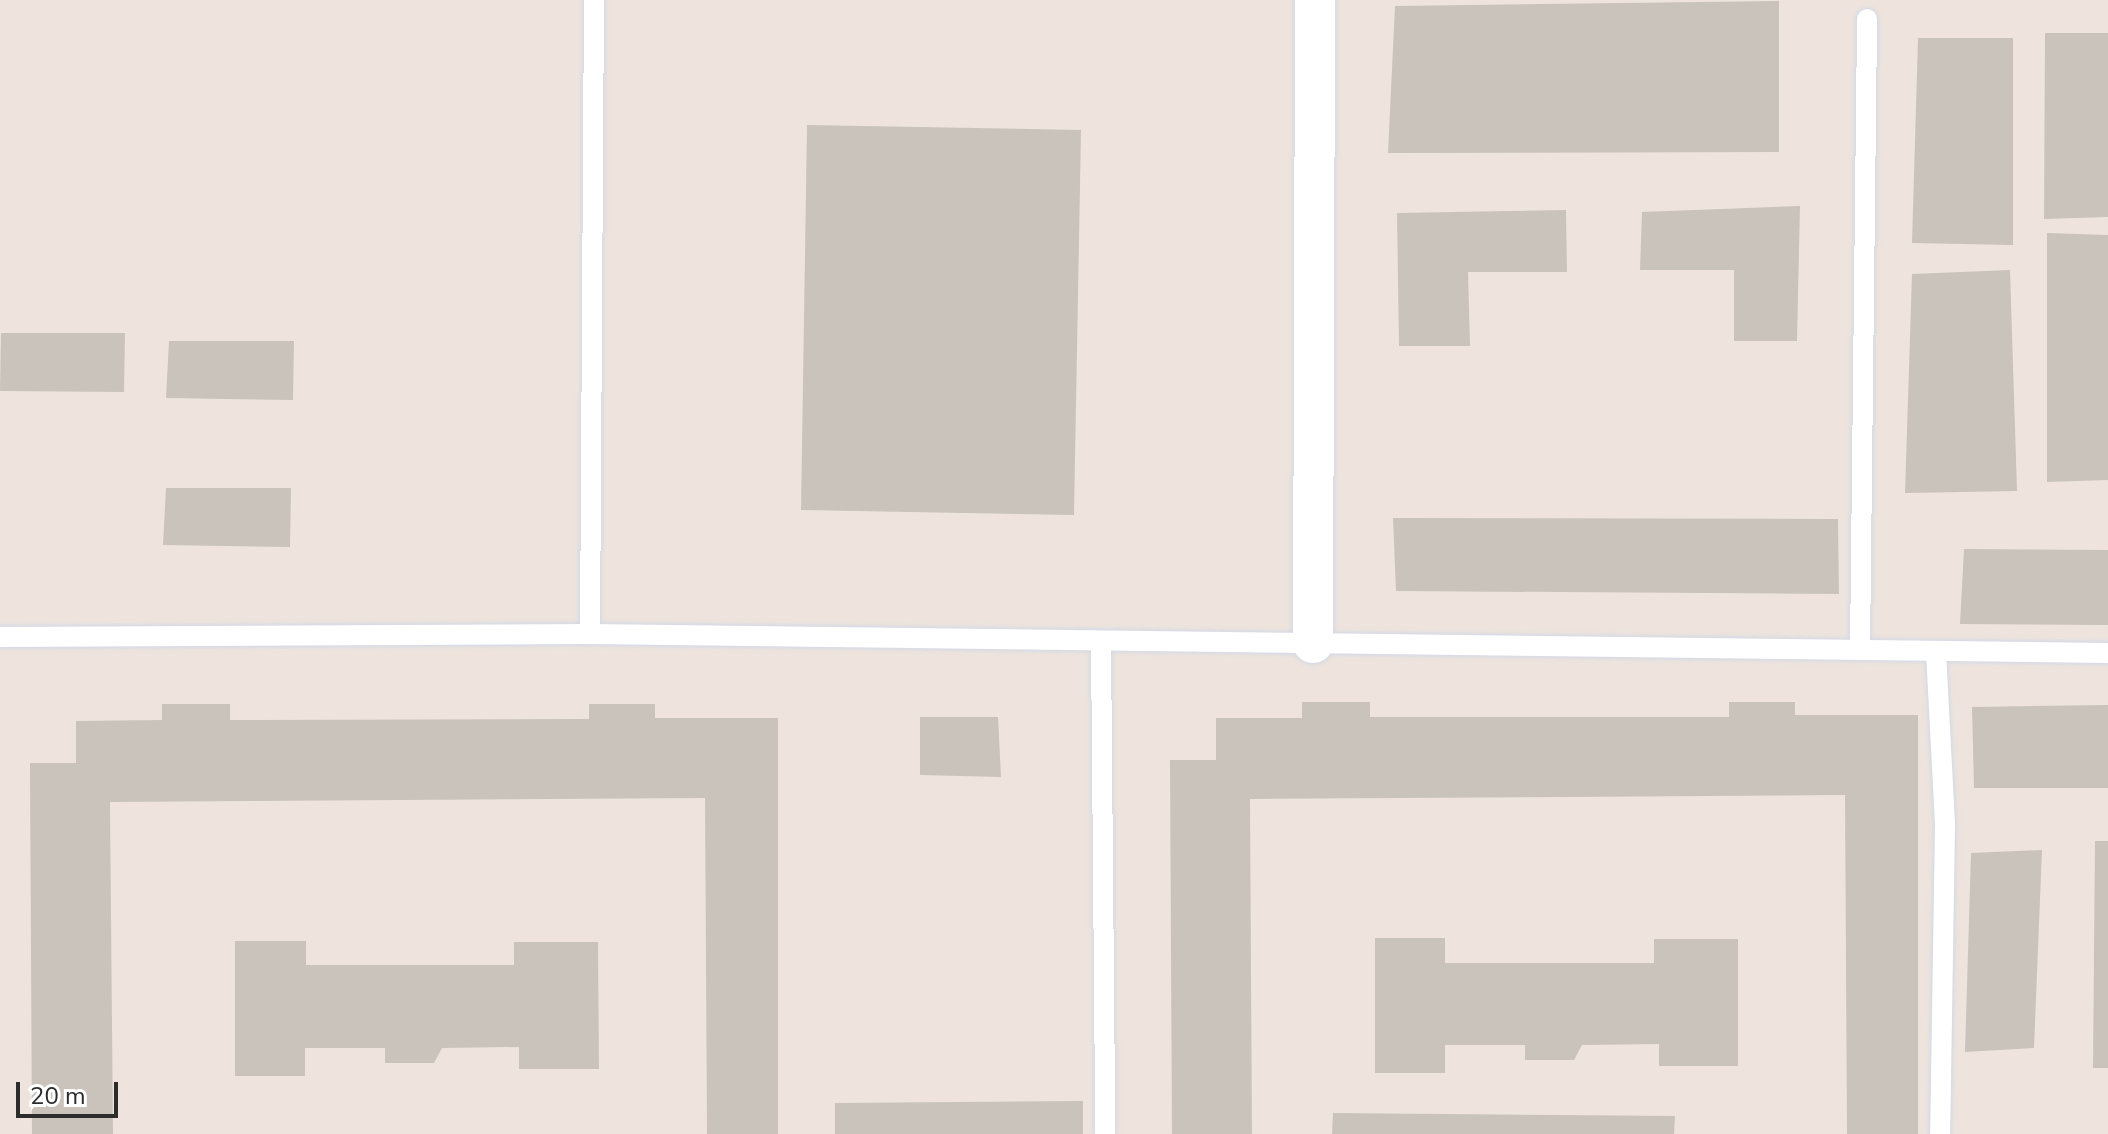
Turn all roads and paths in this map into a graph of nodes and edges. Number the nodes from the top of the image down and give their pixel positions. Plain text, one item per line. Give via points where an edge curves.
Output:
1 (594, 0) edge
2 (1315, 0) edge
3 (1867, 19) dead end
4 (590, 634) junction
5 (0, 637) edge
6 (1101, 641) junction
7 (1313, 643) junction
8 (1860, 650) junction
9 (1936, 652) junction
10 (2108, 653) edge
11 (1105, 1134) edge
12 (1940, 1134) edge

1 - 4 lane
2 - 7 street
3 - 8 lane
4 - 5 lane
4 - 6 lane
6 - 7 lane
6 - 11 lane
7 - 8 lane
8 - 9 lane
9 - 10 lane
9 - 12 lane via 1945,825

